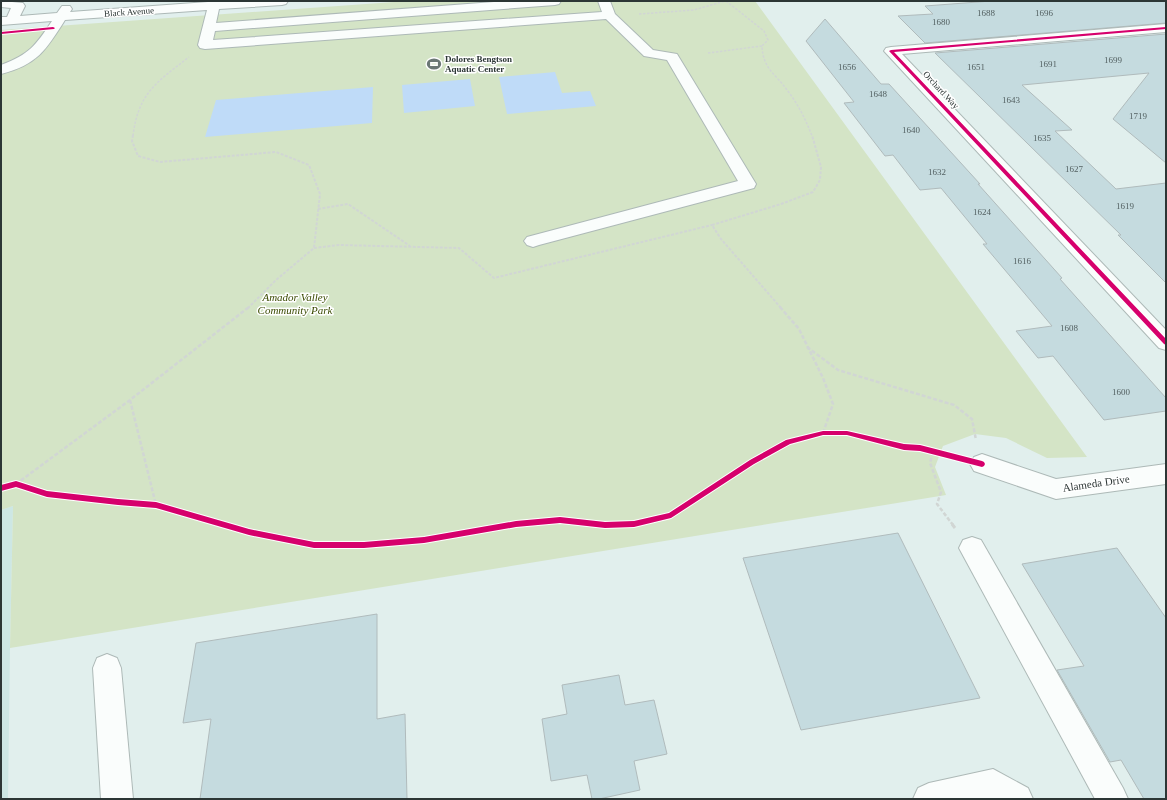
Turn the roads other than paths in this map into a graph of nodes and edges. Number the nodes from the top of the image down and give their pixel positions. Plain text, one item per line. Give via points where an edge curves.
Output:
1 (71, 1) edge
2 (282, 1) edge
3 (555, 1) edge
4 (1, 3) edge
5 (214, 3) edge
6 (19, 6) junction
7 (1, 7) edge
8 (607, 8) edge
9 (62, 17) junction
10 (6, 21) edge
11 (208, 28) junction
12 (1166, 28) edge
13 (1, 70) edge
14 (533, 241) dead end
15 (1166, 343) edge
16 (982, 464) road end
17 (1166, 474) edge
18 (972, 548) road end
19 (106, 668) dead end
20 (117, 799) edge
21 (929, 799) edge
22 (1017, 799) edge
23 (1112, 799) edge

1 - 9 street
2 - 5 street, Black Avenue
3 - 11 street
4 - 6 street
5 - 9 street, Black Avenue
5 - 11 street
6 - 7 street
6 - 10 street
8 - 11 street via 205,45
8 - 14 street via 649,54 672,57 748,184
9 - 10 street, Black Avenue
9 - 13 street via 42,46 25,61
12 - 15 street, Orchard Way via 891,51
16 - 17 street, Alameda Drive via 1056,489
18 - 23 street
19 - 20 street
21 - 22 street via 993,785

